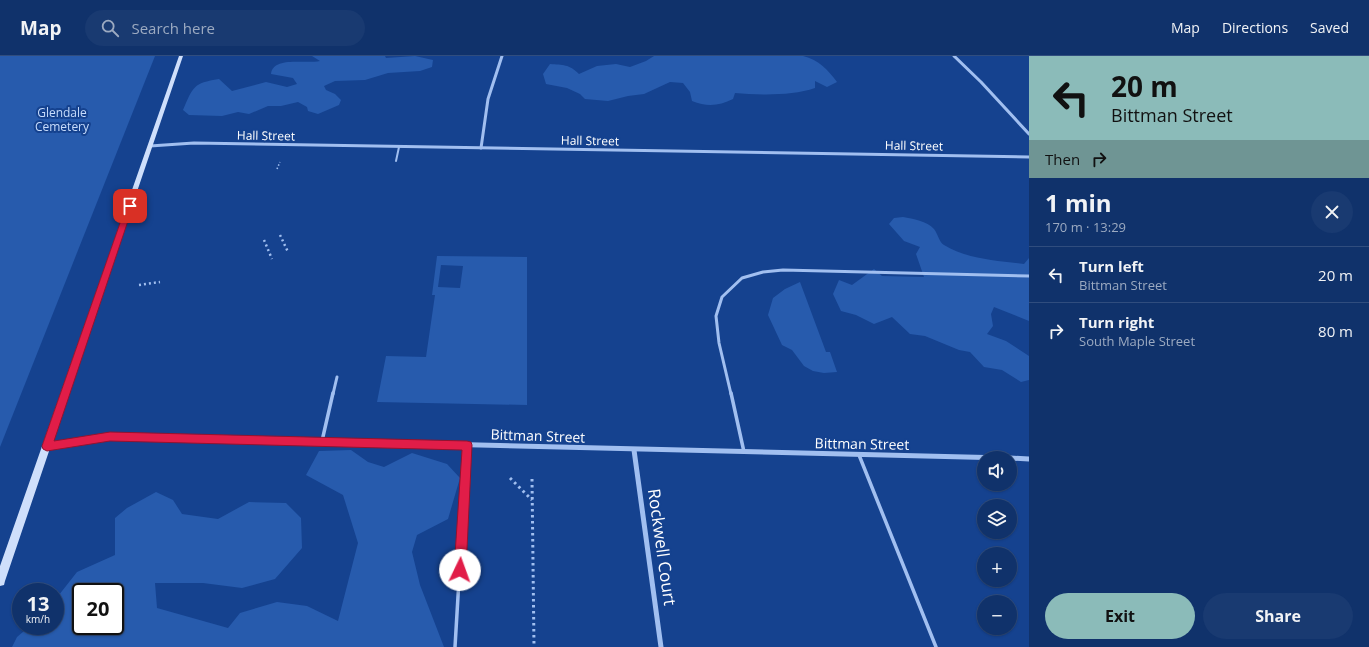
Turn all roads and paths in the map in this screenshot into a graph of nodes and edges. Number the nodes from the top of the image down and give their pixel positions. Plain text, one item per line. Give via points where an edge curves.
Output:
1 (181, 56) edge
2 (502, 56) edge
3 (954, 56) edge
4 (1029, 134) edge
5 (150, 146) junction
6 (399, 147) junction
7 (482, 148) junction
8 (1029, 157) edge
9 (396, 161) dead end
10 (280, 235) dead end
11 (264, 240) dead end
12 (288, 252) dead end
13 (272, 259) dead end
14 (1029, 276) edge
15 (160, 282) dead end
16 (139, 285) dead end
17 (337, 377) dead end
18 (322, 441) junction
19 (467, 445) junction
20 (47, 446) junction
21 (634, 450) junction
22 (744, 452) junction
23 (859, 455) junction
24 (977, 457) edge
25 (1017, 458) edge
26 (1029, 458) edge
27 (510, 478) dead end
28 (532, 479) dead end
29 (532, 500) junction
30 (2, 573) edge
31 (0, 581) edge
32 (455, 647) edge
33 (534, 647) edge
34 (661, 647) edge
35 (936, 647) edge

1 - 5 main road
2 - 7 street via 488,99
3 - 4 street
5 - 6 street, Hall Street via 194,143
5 - 20 main road
6 - 7 street, Hall Street
6 - 9 lane
7 - 8 street, Hall Street
10 - 12 path
11 - 13 path
14 - 22 lane via 783,270 742,278 722,297 716,316 719,343
15 - 16 path
17 - 18 lane
18 - 19 street, Bittman Street
18 - 20 street, Bittman Street via 110,436
19 - 21 street, Bittman Street
19 - 32 lane
20 - 30 main road
21 - 22 street, Bittman Street
21 - 34 street, Rockwell Court
22 - 23 street, Bittman Street
23 - 24 street, Bittman Street
23 - 35 lane
25 - 26 street
27 - 29 path
28 - 29 path
29 - 33 path
30 - 31 main road

